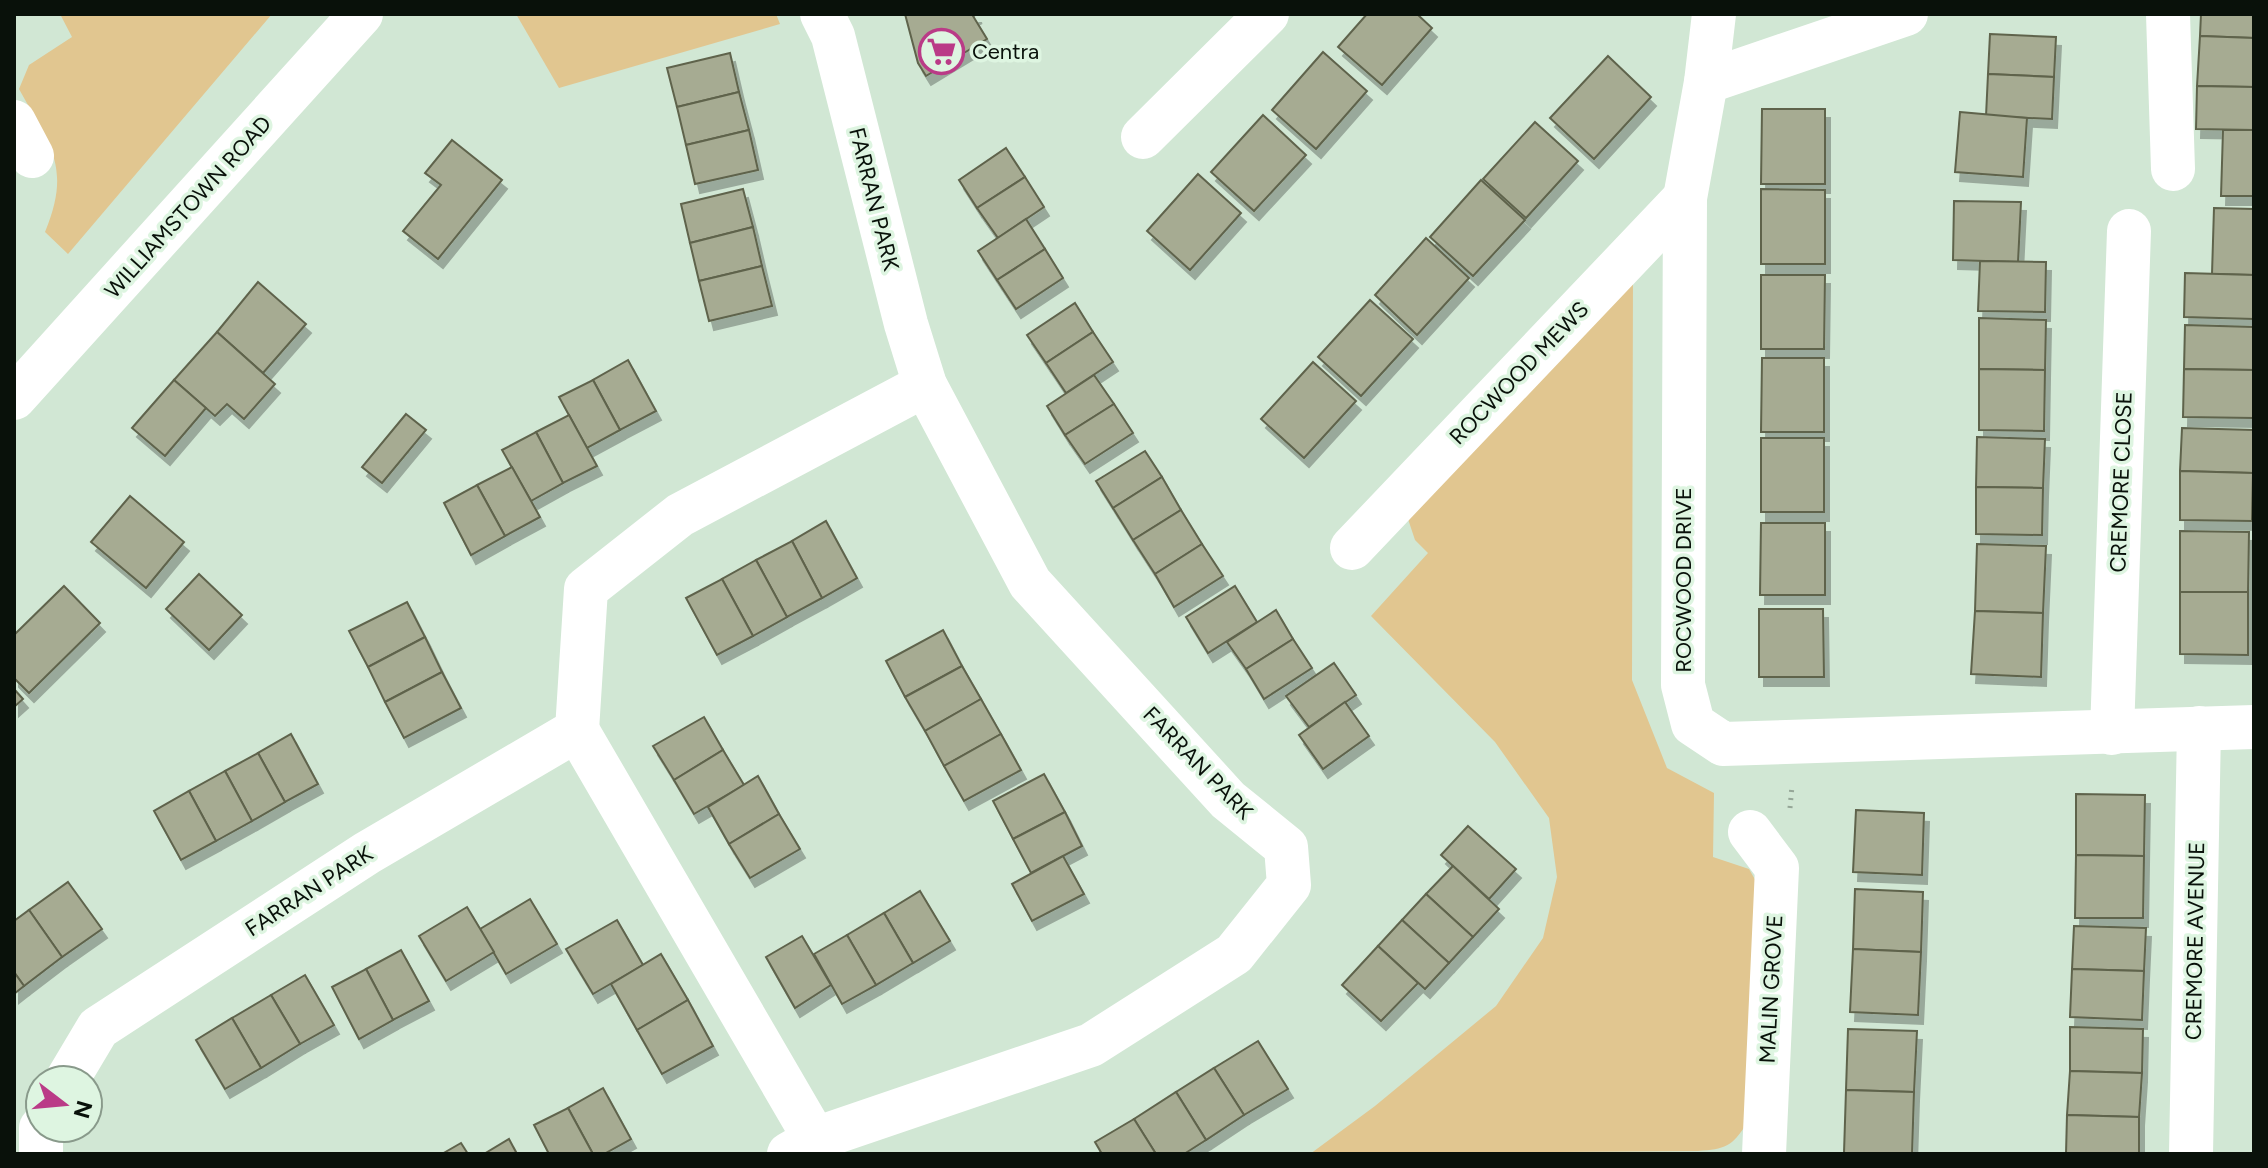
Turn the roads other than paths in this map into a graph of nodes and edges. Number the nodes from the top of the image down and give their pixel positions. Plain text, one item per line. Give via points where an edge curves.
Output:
1 (361, 14) edge
2 (822, 14) edge
3 (1267, 14) edge
4 (1714, 14) edge
5 (1906, 14) edge
6 (2168, 14) edge
7 (1706, 82) junction
8 (1143, 137) dead end
9 (2173, 169) dead end
10 (1685, 198) junction
11 (2129, 231) dead end
12 (925, 385) junction
13 (14, 398) edge
14 (1352, 548) dead end
15 (2254, 727) edge
16 (2199, 728) junction
17 (577, 730) junction
18 (2112, 733) junction
19 (1750, 832) dead end
20 (77, 1064) edge
21 (802, 1146) edge
22 (1764, 1154) edge
23 (2191, 1154) edge

1 - 13 street, WILLIAMSTOWN ROAD
2 - 12 street, FARRAN PARK via 833,36
3 - 8 street
4 - 7 street, ROCWOOD DRIVE
5 - 7 street
6 - 9 street
7 - 10 street, ROCWOOD DRIVE
10 - 14 street, ROCWOOD MEWS
10 - 18 street, ROCWOOD DRIVE via 1683,685 1693,724 1723,744
11 - 18 street, CREMORE CLOSE
12 - 17 street via 680,515 586,589
12 - 21 street, FARRAN PARK via 1030,583 1228,800 1286,847 1289,885 1234,954 1091,1045
15 - 16 street, ROCWOOD DRIVE
16 - 18 street, ROCWOOD DRIVE
16 - 23 street, CREMORE AVENUE
17 - 20 street, FARRAN PARK via 367,853 98,1028
17 - 21 street, FARRAN PARK
19 - 22 street, MALIN GROVE via 1777,868

